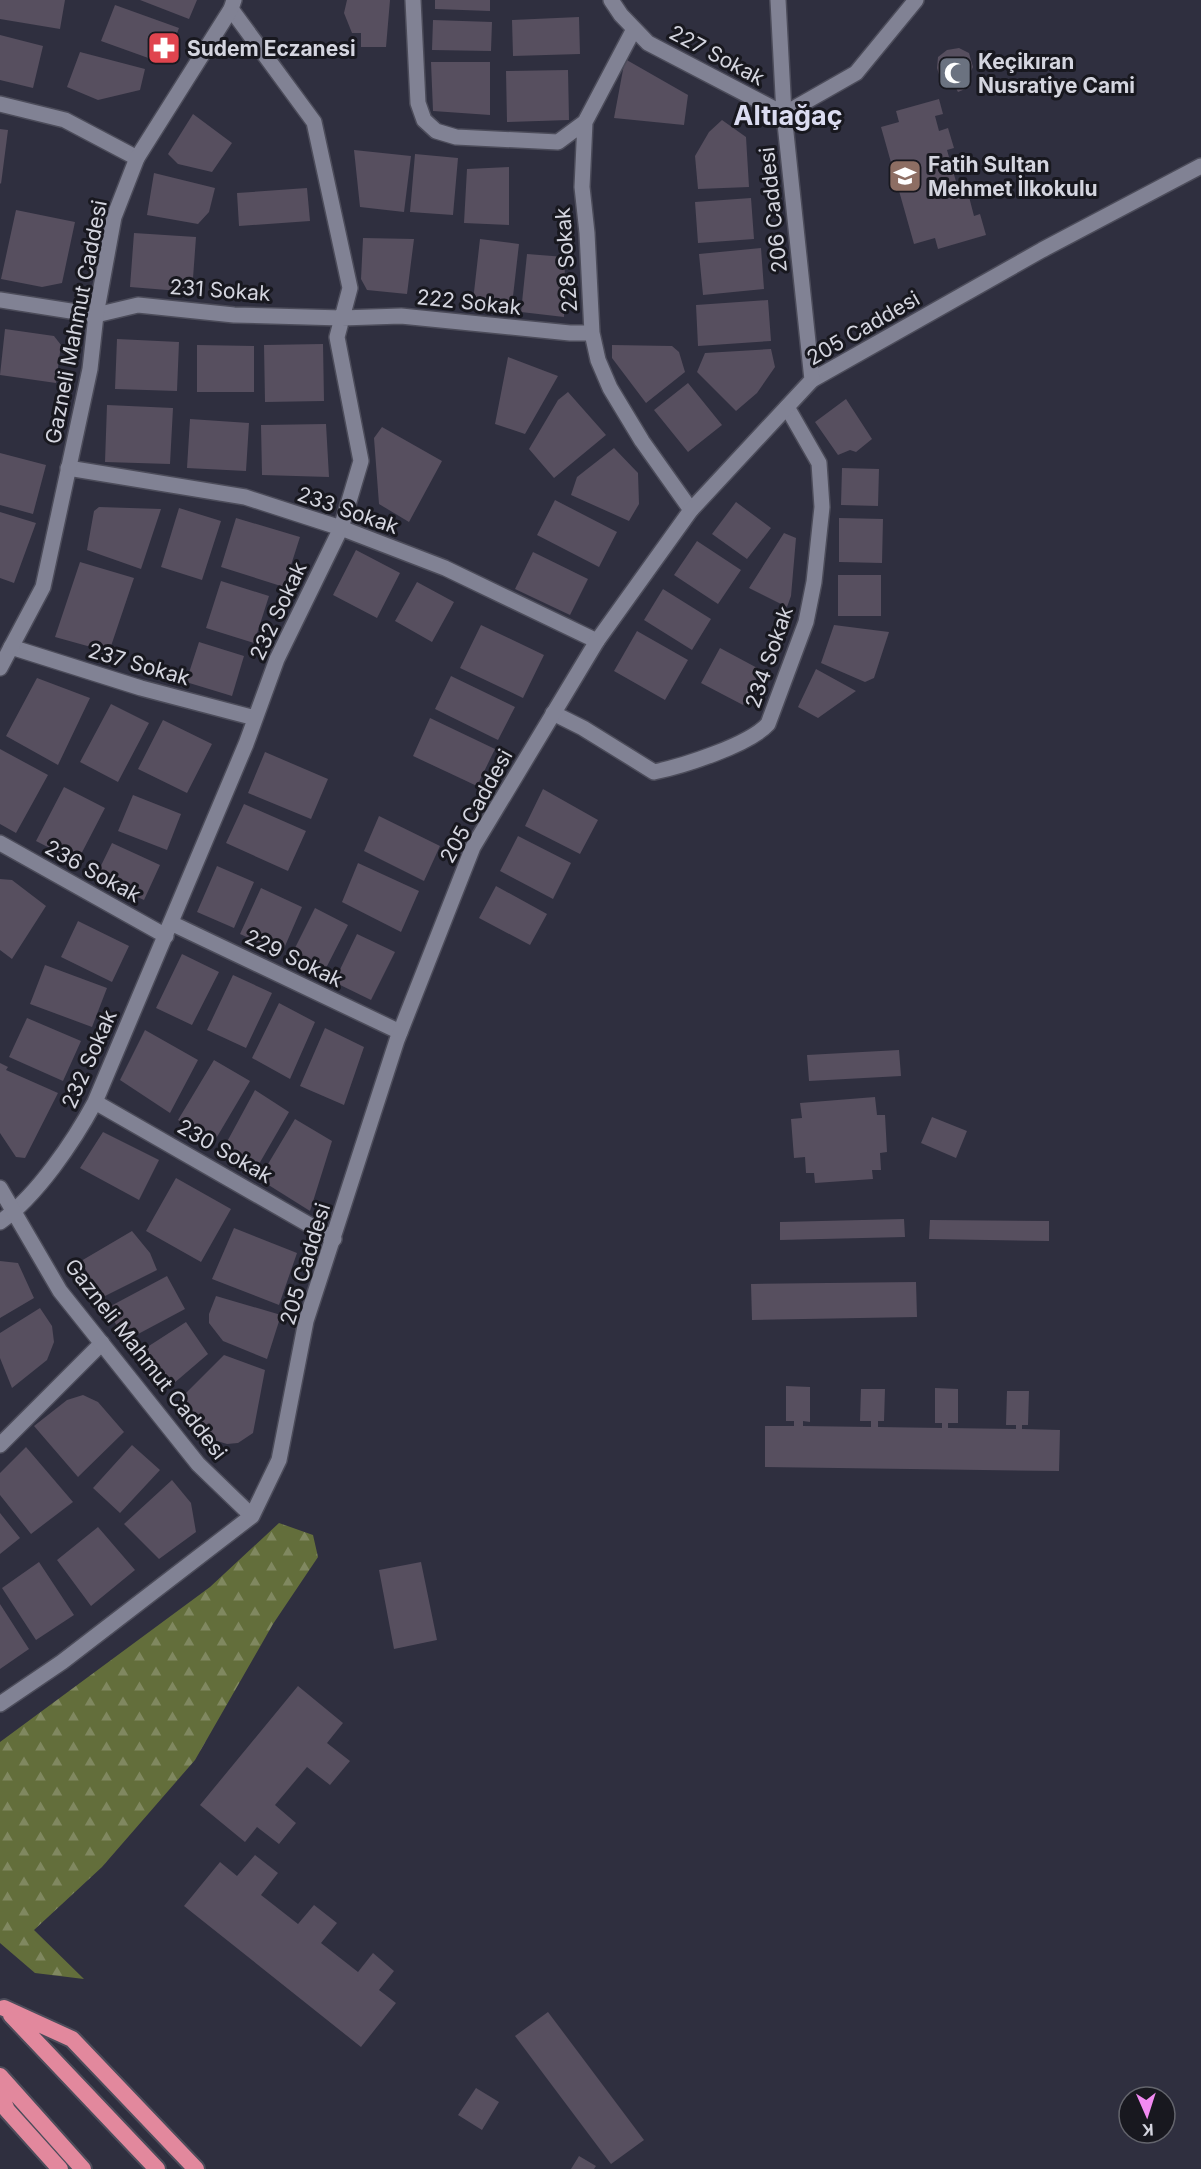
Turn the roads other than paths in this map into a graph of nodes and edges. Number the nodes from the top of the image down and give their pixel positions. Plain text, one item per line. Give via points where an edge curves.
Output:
1 (414, 0) edge
2 (611, 0) edge
3 (778, 0) edge
4 (916, 0) edge
5 (232, 5) edge
6 (634, 29) junction
7 (0, 104) edge
8 (784, 114) junction
9 (585, 122) junction
10 (137, 159) junction
11 (1201, 166) edge
12 (0, 300) edge
13 (96, 315) junction
14 (342, 318) junction
15 (592, 333) junction
16 (812, 380) junction
17 (787, 407) junction
18 (68, 468) junction
19 (692, 510) junction
20 (341, 528) junction
21 (597, 641) junction
22 (11, 647) junction
23 (0, 668) edge
24 (553, 713) junction
25 (255, 718) junction
26 (0, 843) edge
27 (168, 929) junction
28 (400, 1032) junction
29 (95, 1102) junction
30 (0, 1188) edge
31 (15, 1211) junction
32 (0, 1222) edge
33 (334, 1239) junction
34 (102, 1343) junction
35 (0, 1445) edge
36 (252, 1516) junction
37 (0, 1704) edge
38 (2, 2006) edge
39 (0, 2076) edge
40 (0, 2094) edge
41 (60, 2169) edge
42 (83, 2169) edge
43 (157, 2169) edge
44 (196, 2169) edge

1 - 9 street via 418,103 423,120 436,131 456,137 558,141
2 - 6 street
3 - 8 street, 206 Caddesi
4 - 8 street via 856,73
5 - 10 street, Gazneli Mahmut Caddesi
5 - 14 street, 232 Sokak via 314,122 350,288
6 - 8 street, 227 Sokak via 648,43
6 - 9 street, 228 Sokak
7 - 10 street via 65,120
8 - 16 street, 206 Caddesi
9 - 15 street, 228 Sokak via 582,187
10 - 13 street, Gazneli Mahmut Caddesi via 114,217
11 - 16 street, 205 Caddesi via 1042,250
12 - 13 street
13 - 14 street, 231 Sokak via 138,305 234,315
13 - 18 street, Gazneli Mahmut Caddesi via 90,369
14 - 15 street, 222 Sokak via 400,316
14 - 20 street, 232 Sokak via 337,337 361,461
15 - 19 street, 228 Sokak via 610,388 642,441
16 - 17 street, 205 Caddesi
17 - 19 street, 205 Caddesi
17 - 24 street, 234 Sokak via 819,463 822,507 806,622 768,724 758,735 688,764 654,772
18 - 20 street, 233 Sokak via 245,497
18 - 22 street, Gazneli Mahmut Caddesi via 43,586
19 - 21 street, 205 Caddesi
20 - 21 street, 233 Sokak via 445,568
20 - 25 street, 232 Sokak via 277,659
21 - 24 street, 205 Caddesi
22 - 23 street, Gazneli Mahmut Caddesi
22 - 25 street, 237 Sokak via 141,688
24 - 28 street, 205 Caddesi via 473,847
25 - 27 street, 232 Sokak
26 - 27 street, 236 Sokak
27 - 28 street, 229 Sokak
27 - 29 street, 232 Sokak
28 - 33 street, 205 Caddesi
29 - 31 street, 232 Sokak via 76,1136
29 - 33 street, 230 Sokak
30 - 31 street, Gazneli Mahmut Caddesi
31 - 32 street, 232 Sokak
31 - 34 street, Gazneli Mahmut Caddesi via 60,1291
33 - 36 street, 205 Caddesi via 306,1321 279,1460
34 - 35 street
34 - 36 street, Gazneli Mahmut Caddesi via 198,1464
36 - 37 street, 205 Caddesi via 62,1662
38 - 43 highway
38 - 44 highway via 72,2039
39 - 42 highway
40 - 41 highway via 7,2110

